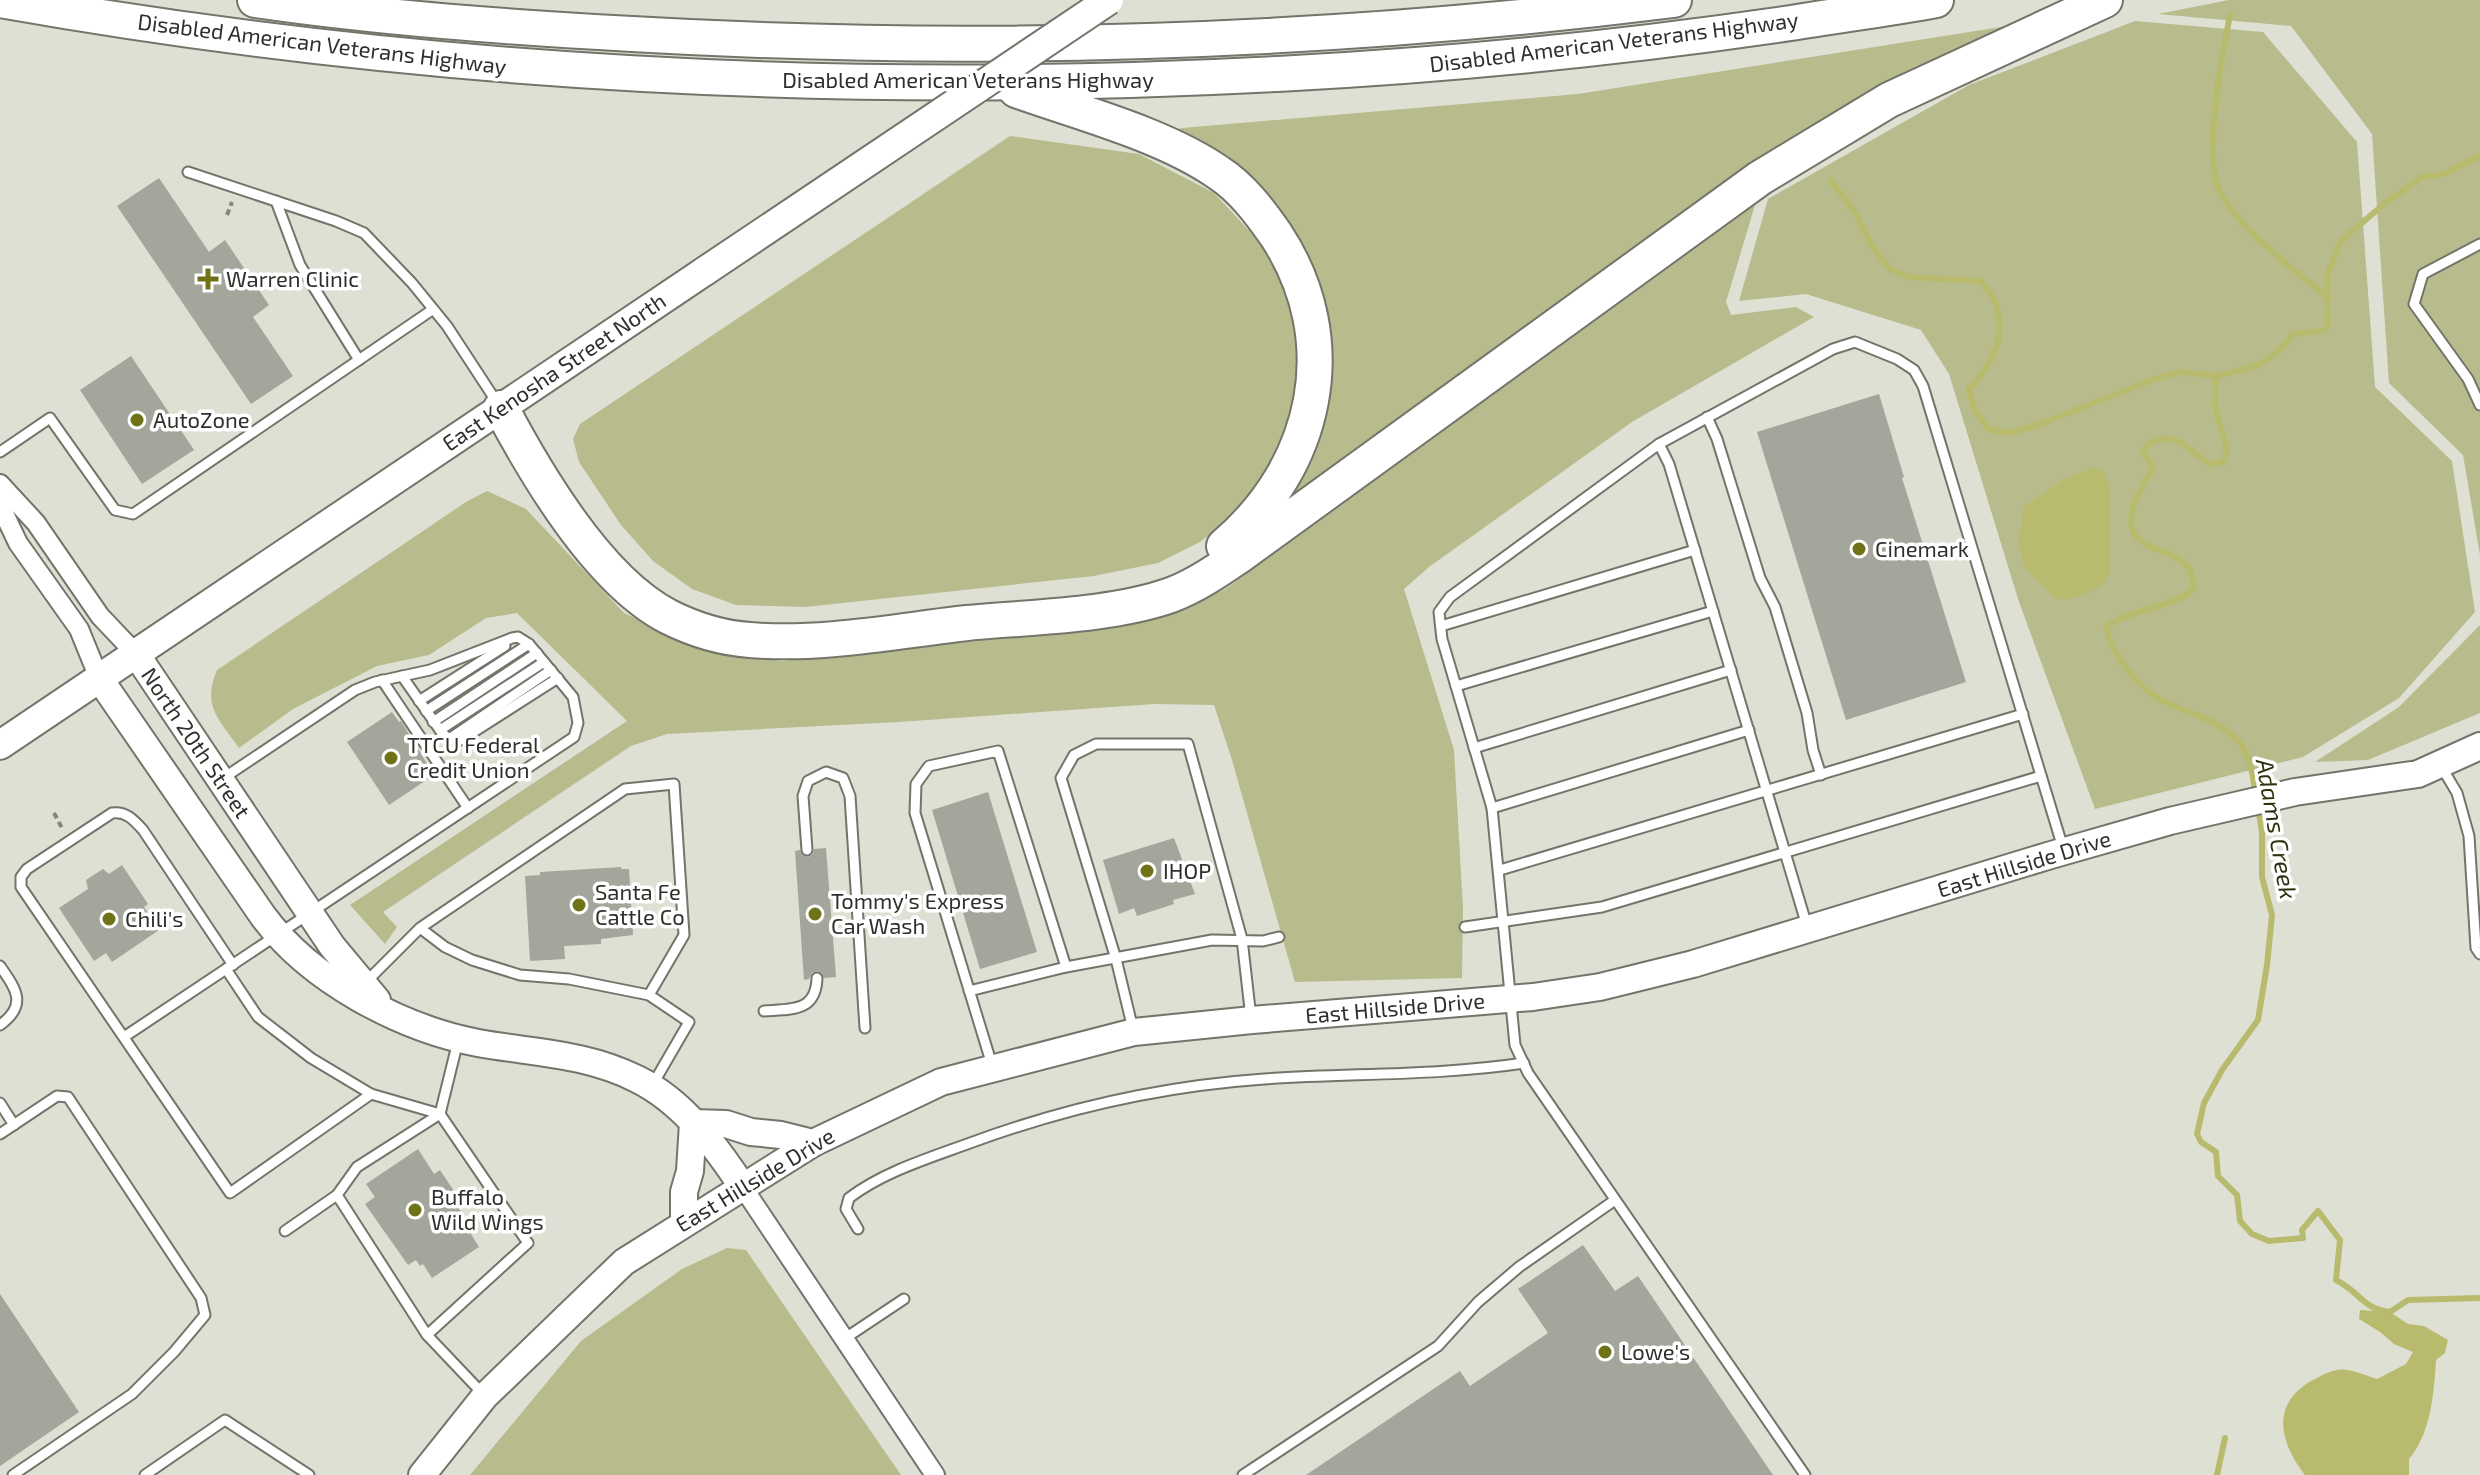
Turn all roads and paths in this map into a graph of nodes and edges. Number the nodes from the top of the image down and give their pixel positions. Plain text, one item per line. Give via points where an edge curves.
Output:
1 (0, 0) edge
2 (255, 0) edge
3 (1109, 0) edge
4 (1674, 0) edge
5 (1936, 0) edge
6 (2105, 0) edge
7 (996, 83) junction
8 (188, 172) dead end
9 (276, 201) junction
10 (2480, 244) edge
11 (432, 310) junction
12 (359, 360) junction
13 (2480, 405) edge
14 (501, 408) junction
15 (1707, 417) junction
16 (1659, 444) junction
17 (0, 452) edge
18 (0, 484) edge
19 (0, 505) edge
20 (1695, 550) junction
21 (1713, 611) junction
22 (1441, 626) junction
23 (518, 637) junction
24 (529, 644) junction
25 (537, 653) junction
26 (136, 654) junction
27 (551, 670) junction
28 (1731, 670) junction
29 (402, 676) junction
30 (99, 678) junction
31 (382, 680) junction
32 (1456, 686) junction
33 (419, 701) junction
34 (426, 711) junction
35 (2023, 714) junction
36 (437, 726) junction
37 (1749, 730) junction
38 (0, 745) edge
39 (2480, 746) edge
40 (1474, 748) junction
41 (2441, 766) junction
42 (1821, 775) junction
43 (2041, 776) junction
44 (221, 780) junction
45 (1767, 792) junction
46 (468, 808) junction
47 (1492, 808) junction
48 (807, 850) dead end
49 (2064, 851) junction
50 (1785, 852) junction
51 (1500, 870) junction
52 (310, 913) junction
53 (1504, 923) junction
54 (1465, 927) dead end
55 (420, 928) junction
56 (1808, 929) junction
57 (277, 936) junction
58 (1279, 937) dead end
59 (1242, 939) junction
60 (2480, 954) edge
61 (1116, 959) junction
62 (0, 966) edge
63 (230, 967) junction
64 (1066, 967) junction
65 (817, 978) dead end
66 (364, 984) junction
67 (969, 991) junction
68 (649, 995) junction
69 (1509, 999) junction
70 (384, 1009) junction
71 (764, 1011) dead end
72 (1252, 1020) junction
73 (0, 1025) edge
74 (865, 1028) dead end
75 (1134, 1032) junction
76 (124, 1037) junction
77 (459, 1038) junction
78 (1524, 1063) junction
79 (993, 1069) junction
80 (651, 1088) junction
81 (371, 1094) junction
82 (0, 1103) edge
83 (440, 1114) junction
84 (693, 1123) junction
85 (14, 1125) junction
86 (0, 1134) edge
87 (813, 1143) junction
88 (742, 1186) junction
89 (337, 1195) junction
90 (1615, 1200) junction
91 (684, 1223) junction
92 (858, 1229) dead end
93 (285, 1231) dead end
94 (904, 1299) dead end
95 (427, 1335) junction
96 (844, 1339) junction
97 (485, 1396) junction
98 (13, 1475) edge
99 (145, 1475) edge
100 (309, 1475) edge
101 (422, 1475) edge
102 (935, 1475) edge
103 (1243, 1475) edge
104 (1805, 1475) edge

1 - 7 highway, Disabled American Veterans Highway via 250,38 504,66 717,79
2 - 4 highway, Disabled American Veterans Highway via 507,27 723,39 994,43 1354,31
3 - 14 main road, East Kenosha Street North, bridge
5 - 7 highway, Disabled American Veterans Highway via 1726,32 1486,59 1167,80
6 - 14 highway via 1889,100 1811,145 1695,223 1239,556 1170,595 1091,611 788,642 720,637 667,616 623,585 585,541
7 - 14 highway via 1162,143 1221,174 1264,219 1301,283 1315,362 1299,445 1260,510 1196,564 1107,593 798,623 719,620 637,576 598,532 541,442
8 - 9 lane
9 - 11 lane via 364,233
9 - 12 lane via 300,265
10 - 13 lane via 2423,274 2414,304 2468,379
11 - 12 lane
11 - 14 lane
12 - 17 lane via 133,514 115,510 50,418
14 - 26 main road, East Kenosha Street North
15 - 16 lane
15 - 35 lane via 1855,342 1914,370
15 - 42 lane via 1760,578 1775,607
16 - 20 lane
16 - 22 lane via 1450,597 1439,612
18 - 26 street, North 20th Street via 36,523 100,616
19 - 30 street, North 20th Street via 18,543 79,629
20 - 21 lane
20 - 22 lane
21 - 28 lane
21 - 32 lane
22 - 32 lane
23 - 24 lane
23 - 29 lane
23 - 33 lane
24 - 25 lane
24 - 34 lane
25 - 27 lane
25 - 36 lane
26 - 30 main road, East Kenosha Street North
26 - 44 street, North 20th Street
27 - 36 lane
27 - 36 lane via 466,739 449,739
27 - 46 lane via 575,701 577,734
28 - 37 lane
28 - 40 lane
29 - 31 lane
29 - 33 lane
30 - 38 main road, East Kenosha Street North
30 - 57 street, North 20th Street
31 - 44 lane via 355,690
31 - 46 lane
32 - 40 lane
33 - 34 lane
34 - 36 lane
35 - 42 lane
35 - 43 lane
37 - 45 lane
37 - 47 lane
39 - 41 street, East Hillside Drive
40 - 47 lane
41 - 49 street, East Hillside Drive via 2396,779 2295,792
41 - 60 lane via 2457,793 2469,836
42 - 45 lane
43 - 49 lane
43 - 50 lane
44 - 52 street, North 20th Street
45 - 50 lane
45 - 51 lane
46 - 52 lane
47 - 51 lane
48 - 74 lane via 803,796 808,781 826,772 843,778 850,796
49 - 56 street, East Hillside Drive
50 - 53 lane via 1602,907
50 - 56 lane
51 - 53 lane
52 - 57 lane
52 - 66 street, North 20th Street
53 - 54 lane
53 - 69 lane
55 - 66 lane
55 - 68 lane via 458,954 520,975
55 - 68 lane via 625,789 674,784 684,935
56 - 69 street, East Hillside Drive via 1600,987
57 - 63 lane
57 - 70 street, North 20th Street via 327,977
58 - 59 lane
59 - 61 lane
59 - 61 lane via 1188,744 1096,744 1074,755 1061,778
59 - 72 lane
61 - 64 lane
61 - 75 lane
62 - 73 lane via 18,1000 13,1016
63 - 76 lane
63 - 76 lane via 143,830 120,812 101,820 27,869 21,887
63 - 81 lane via 258,1017 311,1058
64 - 67 lane
64 - 67 lane via 998,751 929,766 916,784 915,813
65 - 71 lane via 817,994 807,1005
66 - 70 street, North 20th Street
67 - 79 lane
68 - 80 lane via 689,1022
69 - 72 street, East Hillside Drive
69 - 78 lane via 1515,1045
70 - 77 street, North 20th Street
72 - 75 street, East Hillside Drive
75 - 79 street, East Hillside Drive
76 - 81 lane via 230,1193
77 - 80 street, North 20th Street via 567,1055
77 - 83 lane
78 - 90 lane
78 - 92 lane via 1448,1072 1262,1079 1167,1089 1089,1105 1025,1123 880,1179 849,1198 846,1209
79 - 87 street, East Hillside Drive via 941,1082
80 - 84 street, North 20th Street
81 - 83 lane
82 - 85 lane
83 - 89 lane via 357,1167
83 - 95 lane via 528,1243
84 - 87 street via 726,1124
84 - 88 street, North 20th Street
84 - 91 street
85 - 86 lane
85 - 98 lane via 57,1096 68,1097 201,1298 205,1315 132,1394
87 - 88 street, East Hillside Drive
88 - 91 street, East Hillside Drive
88 - 96 street
89 - 93 lane
89 - 95 lane
90 - 103 lane via 1519,1267 1438,1346
90 - 104 lane
91 - 97 street, East Hillside Drive via 624,1262
94 - 96 lane
95 - 97 lane
96 - 102 street
97 - 101 street, East Hillside Drive
99 - 100 lane via 225,1420

